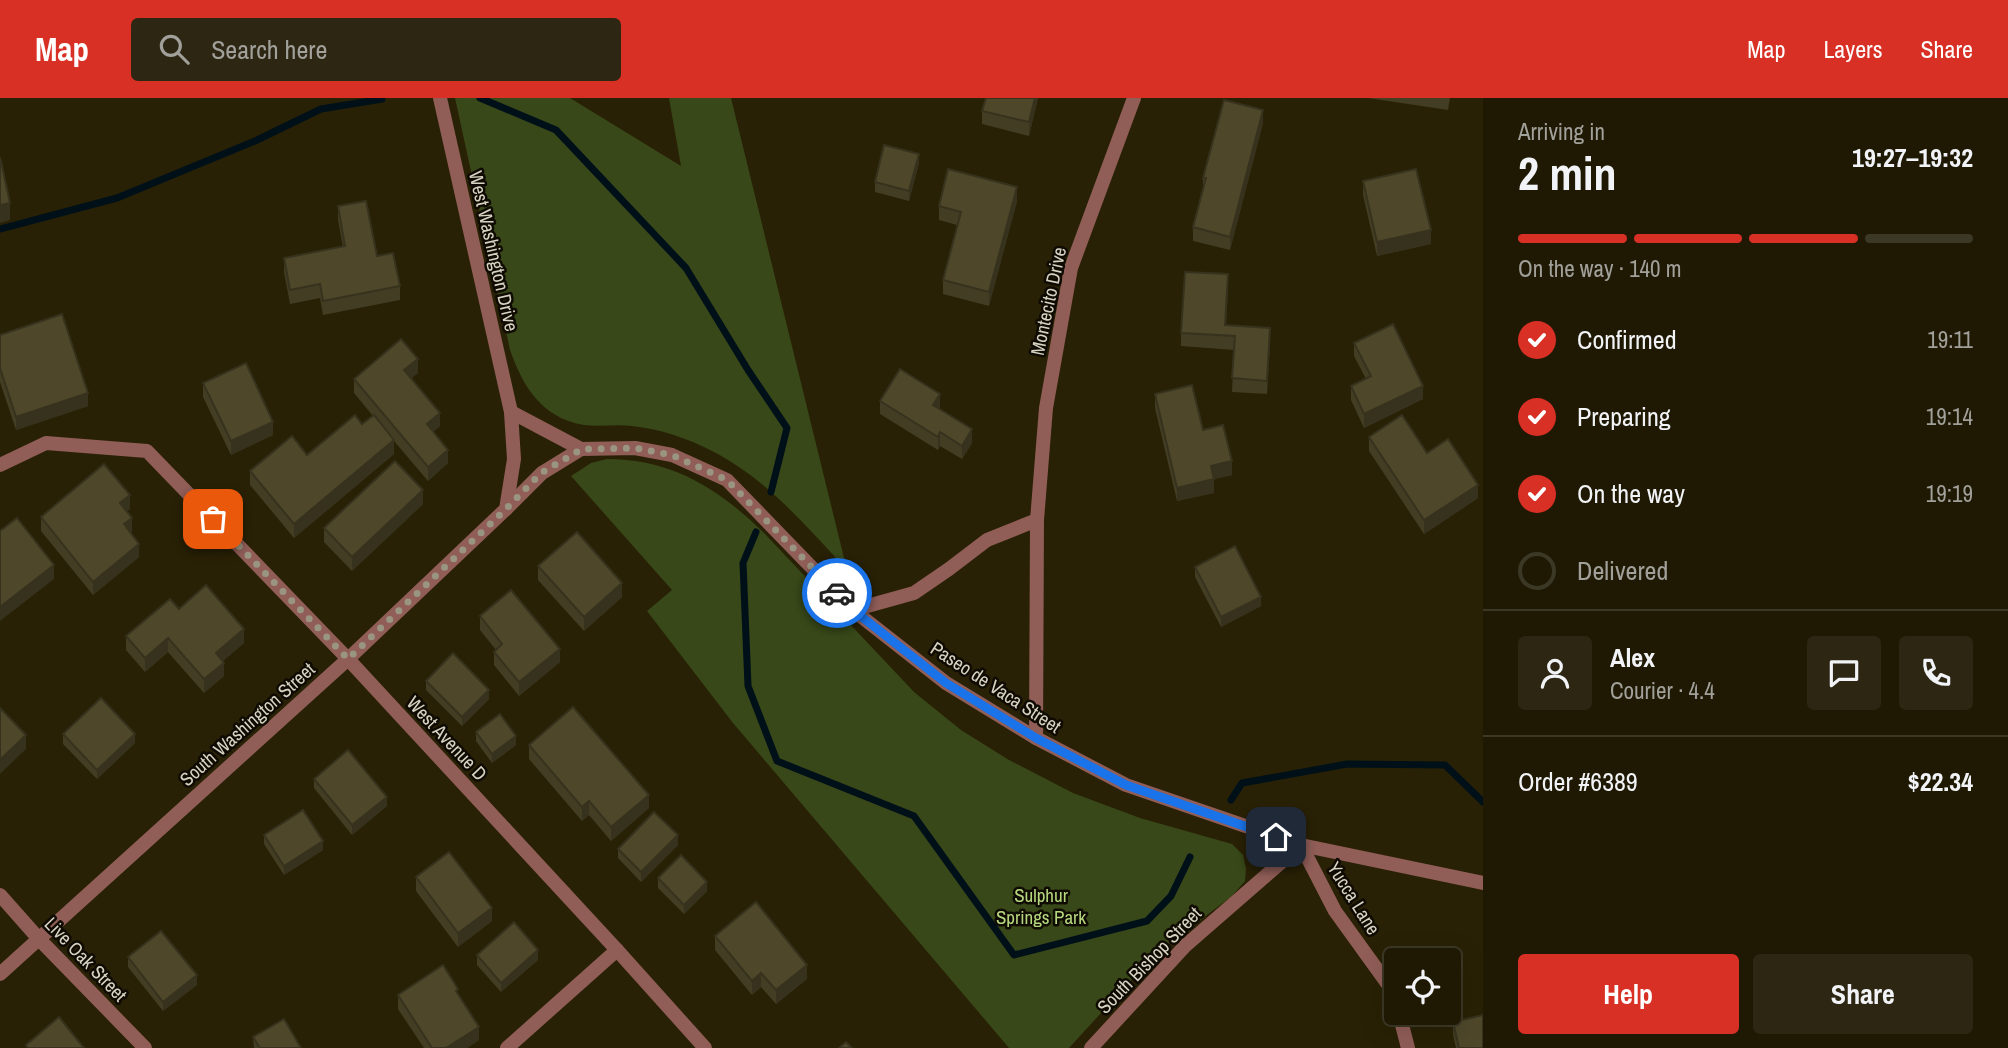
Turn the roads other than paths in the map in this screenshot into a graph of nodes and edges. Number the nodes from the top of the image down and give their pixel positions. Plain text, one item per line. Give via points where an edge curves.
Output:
1 (440, 98) edge
2 (1134, 98) edge
3 (511, 412) junction
4 (582, 449) junction
5 (0, 465) edge
6 (506, 509) junction
7 (1037, 520) junction
8 (853, 610) junction
9 (348, 659) junction
10 (1036, 738) junction
11 (1301, 845) junction
12 (1483, 883) edge
13 (0, 895) edge
14 (39, 939) junction
15 (617, 950) junction
16 (0, 974) edge
17 (1384, 979) edge
18 (1402, 1025) edge
19 (145, 1048) edge
20 (507, 1048) edge
21 (705, 1048) edge
22 (1091, 1048) edge
23 (1408, 1048) edge

1 - 3 street, West Washington Drive
2 - 7 street, Montecito Drive via 1072,268 1046,408
3 - 4 street, Paseo de Vaca Street
3 - 6 street via 514,459
4 - 6 street, South Washington Street via 541,473
4 - 8 street, Paseo de Vaca Street via 635,448 672,455 727,480
5 - 9 street, West Avenue D via 46,443 147,451
6 - 9 street, South Washington Street
7 - 8 street via 987,540 914,593
7 - 10 street, Montecito Drive
8 - 10 street, Paseo de Vaca Street via 946,683
9 - 14 street, South Washington Street
9 - 15 street, West Avenue D
10 - 11 street, Paseo de Vaca Street via 1126,785
11 - 12 street, Paseo de Vaca Street
11 - 17 street, Yucca Lane via 1335,911
11 - 22 street, South Bishop Street via 1185,946
13 - 14 street, Live Oak Street
14 - 16 street, South Washington Street
14 - 19 street, Live Oak Street
15 - 20 street
15 - 21 street, West Avenue D
18 - 23 street

